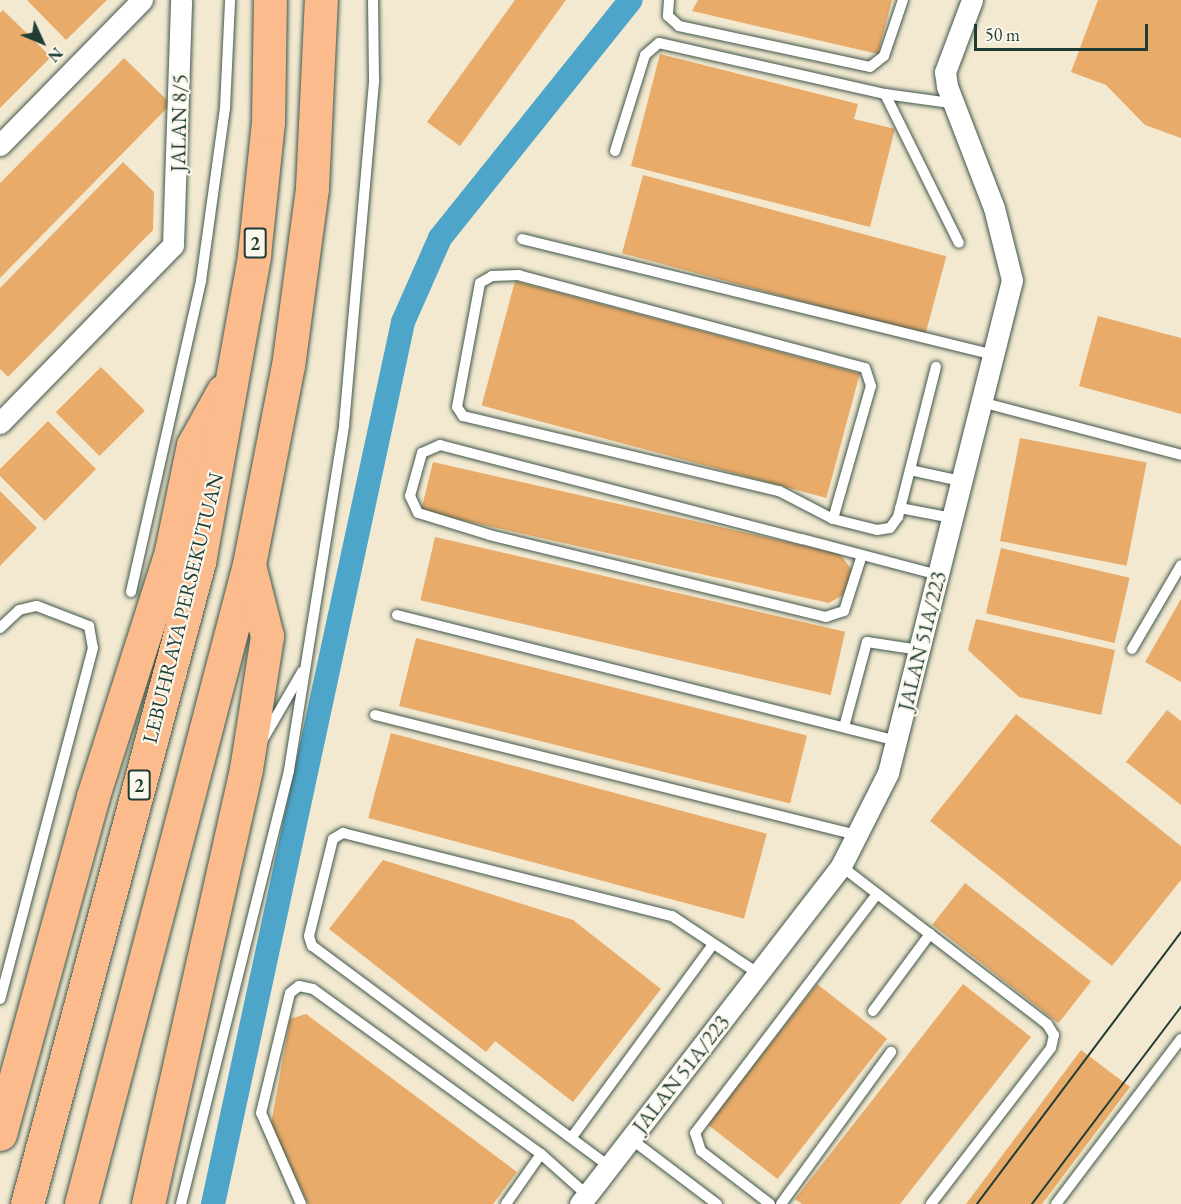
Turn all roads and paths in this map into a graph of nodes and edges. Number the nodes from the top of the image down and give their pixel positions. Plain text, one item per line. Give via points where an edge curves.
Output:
1 (142, 0) edge
2 (181, 0) edge
3 (230, 0) edge
4 (270, 0) edge
5 (321, 0) edge
6 (373, 0) edge
7 (669, 0) edge
8 (903, 0) edge
9 (972, 0) edge
10 (885, 94) junction
11 (950, 103) junction
12 (0, 145) edge
13 (615, 151) dead end
14 (522, 239) dead end
15 (959, 243) dead end
16 (993, 355) junction
17 (238, 364) junction
18 (936, 367) dead end
19 (981, 402) junction
20 (0, 423) edge
21 (1181, 455) edge
22 (910, 470) junction
23 (961, 481) junction
24 (157, 490) junction
25 (900, 508) junction
26 (952, 518) junction
27 (833, 519) junction
28 (171, 551) junction
29 (862, 555) junction
30 (249, 564) junction
31 (1181, 565) edge
32 (938, 576) junction
33 (131, 592) dead end
34 (397, 615) dead end
35 (0, 628) edge
36 (919, 650) junction
37 (1132, 650) dead end
38 (305, 666) junction
39 (375, 715) dead end
40 (844, 727) junction
41 (897, 741) junction
42 (246, 769) junction
43 (860, 837) junction
44 (841, 866) junction
45 (877, 894) junction
46 (930, 934) junction
47 (713, 944) junction
48 (759, 974) junction
49 (0, 999) edge
50 (873, 1011) dead end
51 (1181, 1040) edge
52 (891, 1052) dead end
53 (0, 1134) edge
54 (572, 1137) junction
55 (631, 1139) junction
56 (540, 1154) junction
57 (610, 1167) junction
58 (584, 1200) edge
59 (27, 1204) edge
60 (81, 1204) edge
61 (148, 1204) edge
62 (181, 1204) edge
63 (301, 1204) edge
64 (506, 1204) edge
65 (717, 1204) edge
66 (770, 1204) edge
67 (780, 1204) edge
68 (931, 1204) edge
69 (1056, 1204) edge

1 - 12 street
2 - 20 street, JALAN 8/5 via 173,245
3 - 24 lane via 225,108 201,281
4 - 17 highway, LEBUHRAYA PERSEKUTUAN / 2 via 268,122
5 - 30 highway via 310,200 288,366
6 - 38 lane via 374,79 362,258 344,425
7 - 8 lane via 668,16 680,26 870,67 884,56
9 - 11 street, JALAN 51A/223 via 945,72
10 - 11 lane
10 - 13 lane via 659,43 645,55
10 - 15 lane
11 - 16 street, JALAN 51A/223 via 994,208 1012,279
14 - 16 lane
16 - 19 street, JALAN 51A/223
17 - 28 highway via 193,445
17 - 59 highway, LEBUHRAYA PERSEKUTUAN / 2 via 199,562
18 - 22 lane
19 - 21 lane
19 - 23 street, JALAN 51A/223
22 - 23 lane
22 - 25 lane
23 - 26 street, JALAN 51A/223
24 - 28 lane
24 - 33 lane
25 - 26 lane
25 - 27 lane via 895,523 884,530
26 - 32 street, JALAN 51A/223
27 - 27 lane via 779,491 463,416 457,407 480,283 492,276 519,275 865,368 871,386
28 - 53 highway via 93,796
29 - 29 lane via 844,611 826,617 490,535 418,513 410,496 422,453 440,445
29 - 32 lane
30 - 42 highway via 267,636
30 - 60 highway
31 - 37 lane
32 - 36 street, JALAN 51A/223
34 - 40 lane
35 - 49 lane via 19,610 37,606 88,626 93,648
36 - 40 lane via 867,642
36 - 41 street, JALAN 51A/223
38 - 42 lane
38 - 62 lane via 289,770
39 - 43 lane
40 - 41 lane
41 - 43 street, JALAN 51A/223
42 - 61 highway
43 - 44 street, JALAN 51A/223
44 - 45 lane
44 - 48 street, JALAN 51A/223
45 - 46 lane
45 - 66 lane via 694,1133 701,1152
46 - 50 lane
46 - 68 lane via 1047,1024 1054,1035 1051,1048
47 - 48 lane
47 - 54 lane
47 - 54 lane via 672,916 344,833 333,840 309,936 312,946
48 - 55 street, JALAN 51A/223
51 - 69 lane
52 - 67 lane
54 - 57 lane
55 - 57 street, JALAN 51A/223
55 - 65 lane
56 - 58 lane
56 - 63 lane via 313,989 299,986 290,993 261,1113
56 - 64 lane
57 - 58 street, JALAN 51A/223

